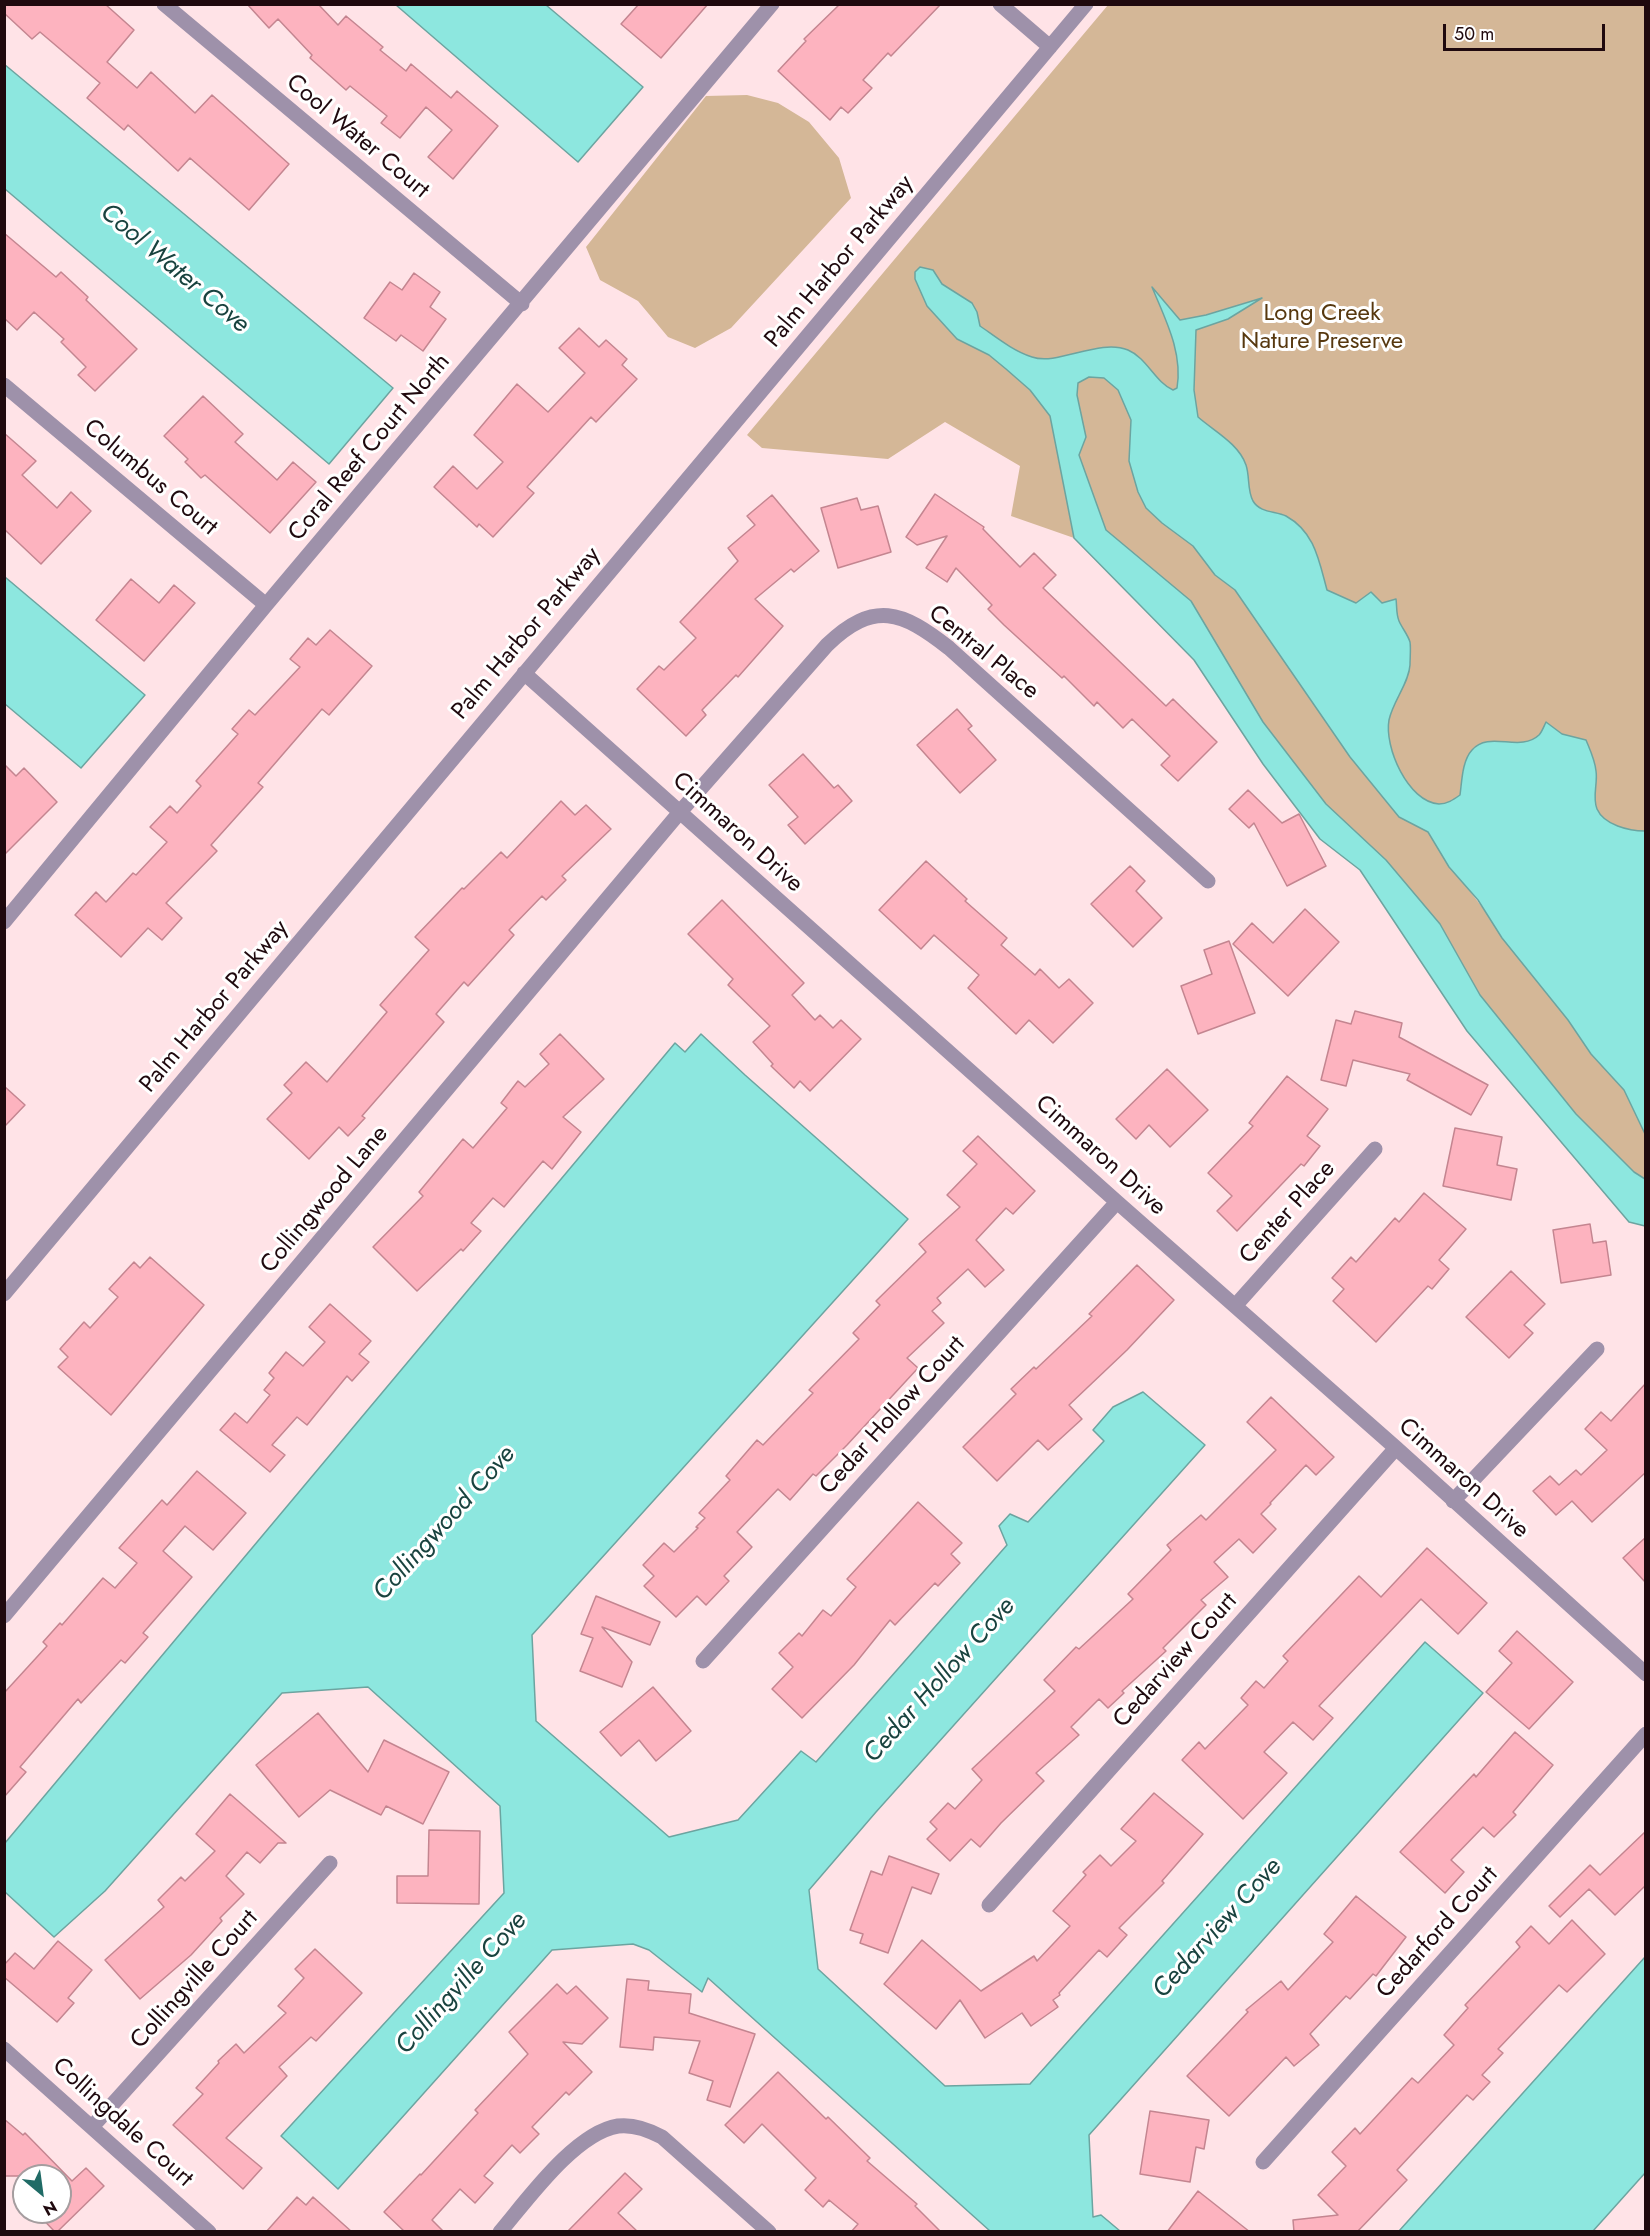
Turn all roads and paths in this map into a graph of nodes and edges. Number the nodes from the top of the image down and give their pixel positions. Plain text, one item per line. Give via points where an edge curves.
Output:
1 (164, 4) edge
2 (772, 4) edge
3 (1000, 4) edge
4 (1086, 4) edge
5 (1050, 47) junction
6 (522, 304) junction
7 (4, 385) edge
8 (266, 605) junction
9 (524, 673) junction
10 (680, 812) junction
11 (1208, 881) dead end
12 (10, 902) edge
13 (4, 921) edge
14 (1375, 1149) dead end
15 (1117, 1202) junction
16 (4, 1294) edge
17 (1235, 1306) junction
18 (1597, 1349) dead end
19 (1396, 1448) junction
20 (1453, 1501) junction
21 (4, 1616) edge
22 (703, 1661) dead end
23 (1646, 1674) edge
24 (1646, 1734) edge
25 (330, 1863) dead end
26 (989, 1905) dead end
27 (4, 2049) edge
28 (92, 2127) junction
29 (1263, 2162) dead end
30 (209, 2232) edge
31 (500, 2232) edge
32 (769, 2232) edge

1 - 6 street, Cool Water Court
2 - 6 street, Coral Reef Court North
3 - 5 street
4 - 5 street, Palm Harbor Parkway
5 - 9 street, Palm Harbor Parkway
6 - 8 street, Coral Reef Court North
7 - 8 street, Columbus Court
8 - 12 street, Coral Reef Court North
9 - 10 street, Cimmaron Drive
9 - 16 street, Palm Harbor Parkway
10 - 11 street, Central Place via 837,636 856,622 892,616 914,623 949,648
10 - 15 street, Cimmaron Drive
10 - 21 street, Collingwood Lane
12 - 13 street, Coral Reef Court North
14 - 17 street, Center Place
15 - 17 street, Cimmaron Drive
15 - 22 street, Cedar Hollow Court
17 - 19 street, Cimmaron Drive
18 - 20 street
19 - 20 street, Cimmaron Drive
19 - 26 street, Cedarview Court
20 - 23 street, Cimmaron Drive
24 - 29 street, Cedarford Court
25 - 28 street, Collingville Court
27 - 28 street, Collingdale Court
28 - 30 street, Collingdale Court
31 - 32 street via 581,2144 619,2126 641,2128 662,2137

